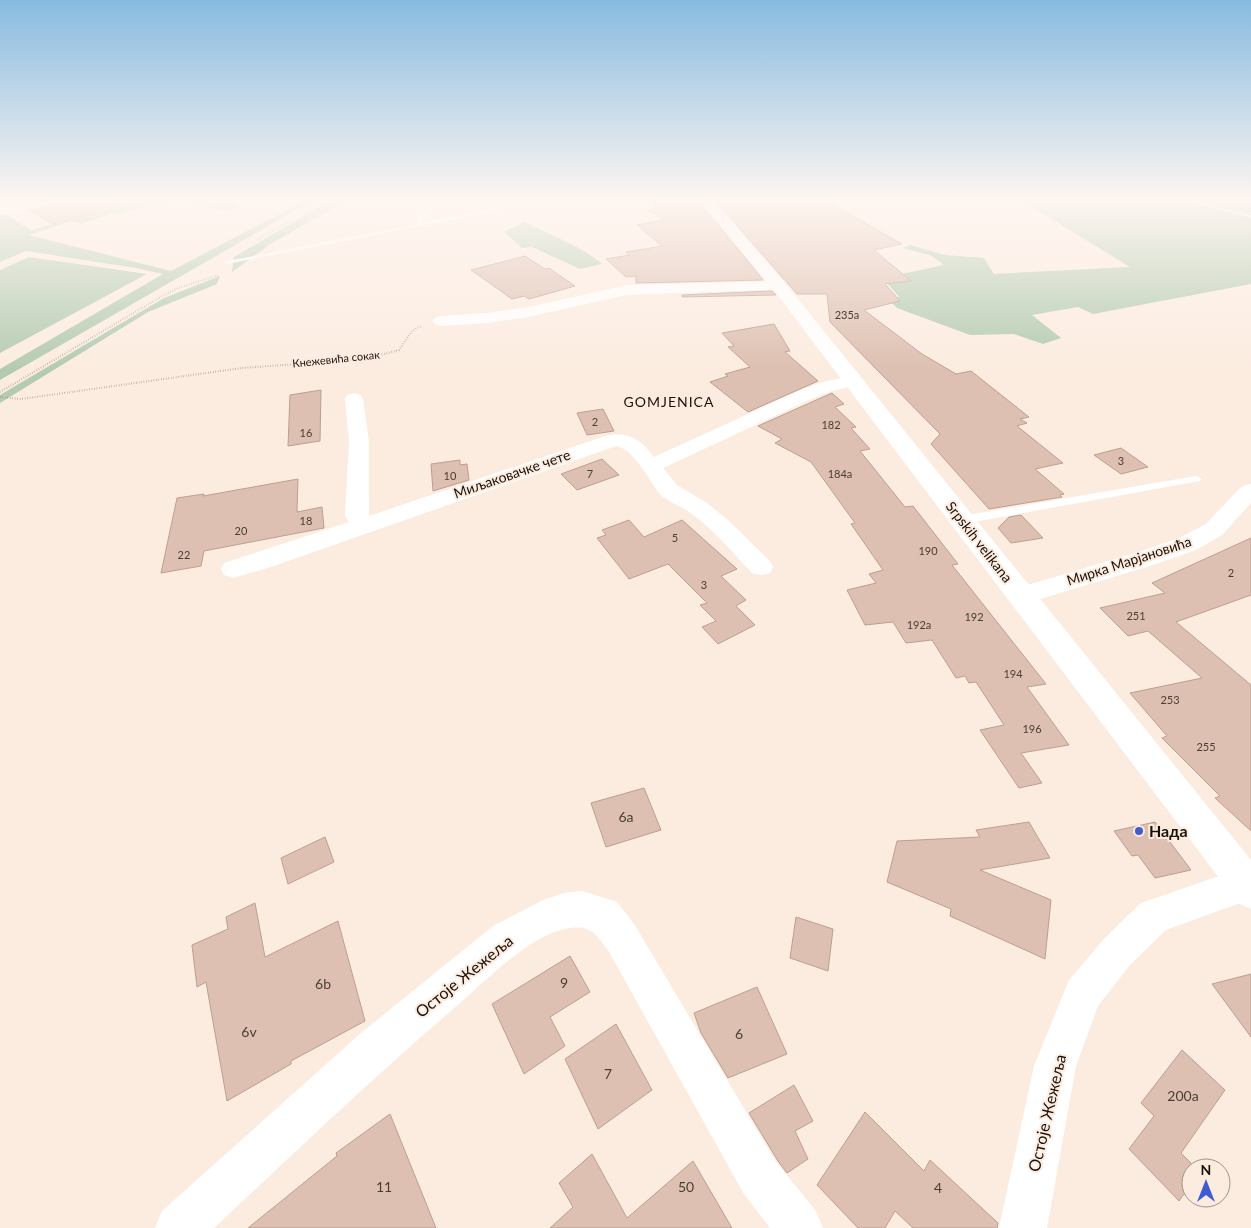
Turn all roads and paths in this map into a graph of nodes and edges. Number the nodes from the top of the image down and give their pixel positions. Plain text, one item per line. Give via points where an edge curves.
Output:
1 (231, 255) edge
2 (262, 255) edge
3 (753, 255) edge
4 (227, 262) junction
5 (779, 286) junction
6 (441, 321) joint
7 (852, 381) junction
8 (0, 392) edge
9 (0, 397) edge
10 (354, 399) dead end
11 (650, 466) junction
12 (1196, 479) dead end
13 (1251, 491) edge
14 (962, 520) junction
15 (364, 525) junction
16 (761, 567) dead end
17 (233, 569) dead end
18 (1020, 596) junction
19 (1249, 885) edge
20 (179, 1228) edge
21 (799, 1228) edge
22 (1023, 1228) edge

1 - 4 path
2 - 4 lane
3 - 5 main road, Srpskih velikana
4 - 8 path via 229,268 225,273 178,288 157,299
5 - 6 street via 627,290 528,312
5 - 7 main road, Srpskih velikana
6 - 9 path, Кнежевића сокак via 412,332 399,350 365,359 242,368 21,399
7 - 11 street via 825,386 797,397
7 - 14 main road, Srpskih velikana
10 - 15 street via 358,442 356,516
11 - 15 street, Миљаковачке чете via 633,444 608,441
11 - 16 street, Миљаковачке чете via 668,490 720,525
12 - 14 lane
13 - 18 street, Мирка Марјановића via 1210,533 1190,544
14 - 18 main road, Srpskih velikana
15 - 17 street, Миљаковачке чете
18 - 19 main road, Srpskih velikana
19 - 22 street, Остоје Жежеља via 1154,916 1117,952 1083,994 1055,1066
20 - 21 street, Остоје Жежеља via 376,1048 506,939 543,918 582,909 604,915 621,937 760,1178

